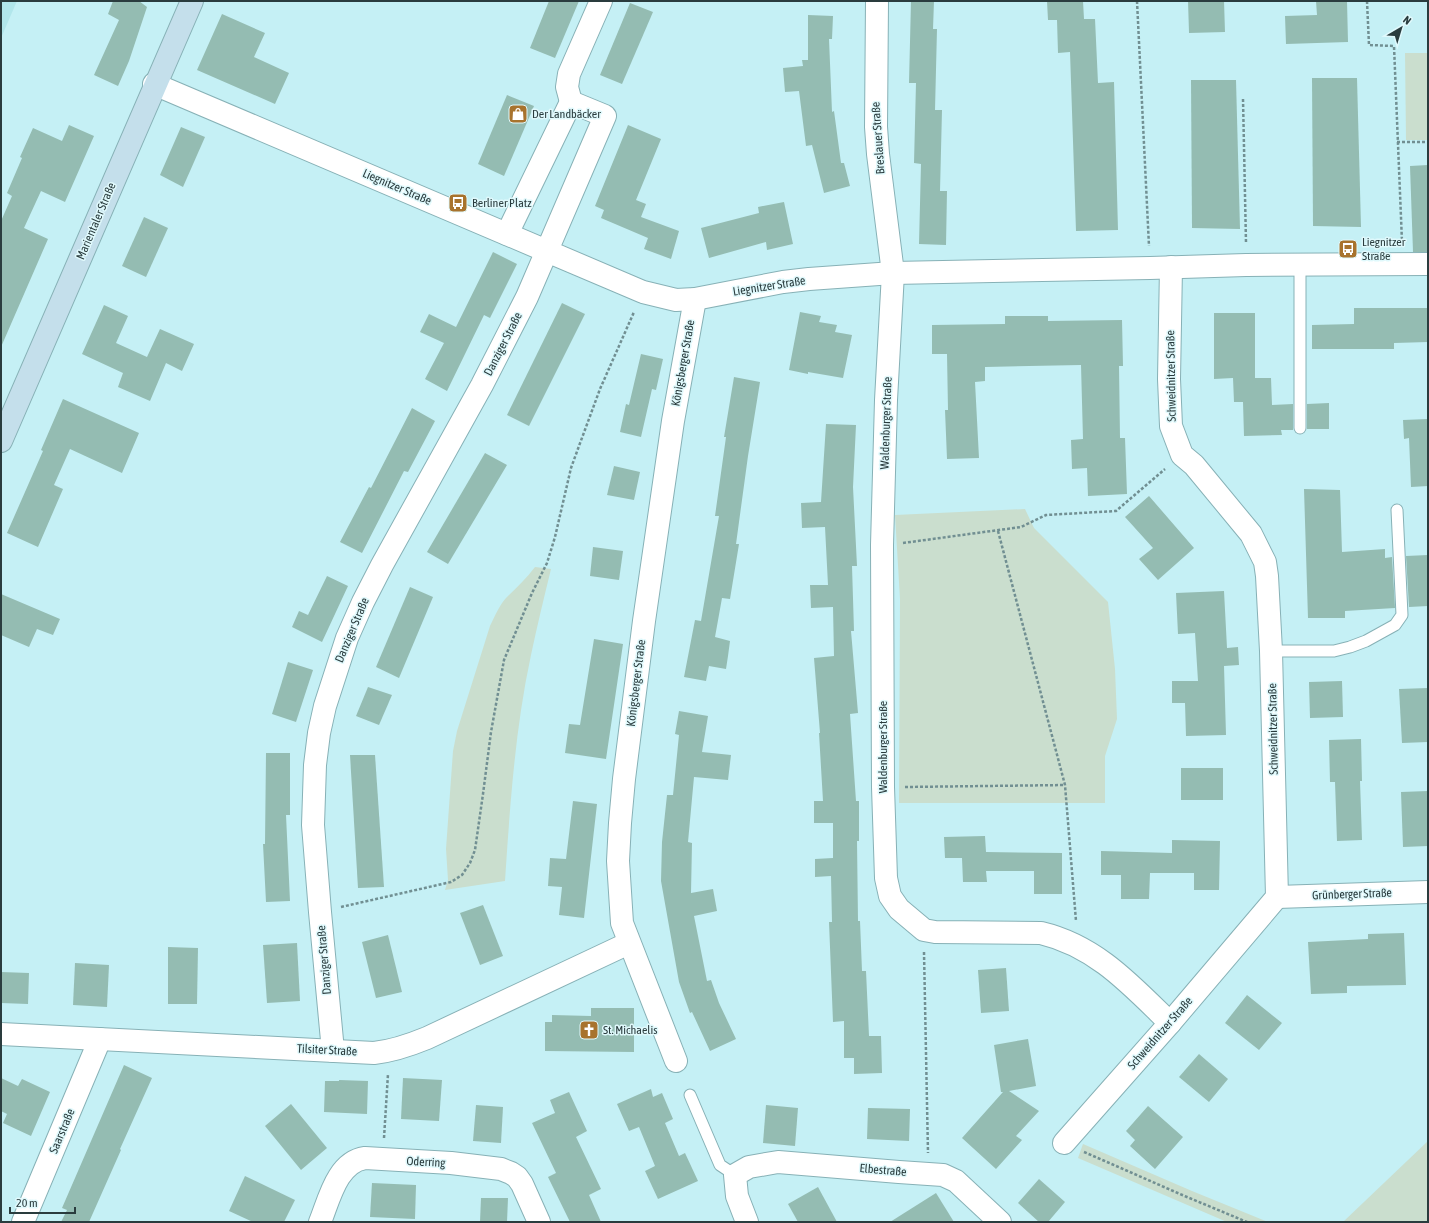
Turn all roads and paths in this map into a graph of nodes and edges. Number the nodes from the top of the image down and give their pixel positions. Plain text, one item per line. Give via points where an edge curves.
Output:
1 (601, 1) edge
2 (876, 1) edge
3 (1137, 1) edge
4 (1367, 1) edge
5 (189, 2) edge
6 (154, 84) junction
7 (1243, 99) dead end
8 (571, 102) junction
9 (1397, 142) junction
10 (1428, 142) edge
11 (507, 234) junction
12 (548, 251) junction
13 (1403, 263) junction
14 (1300, 264) junction
15 (1428, 264) edge
16 (1246, 265) junction
17 (1160, 268) junction
18 (893, 273) junction
19 (643, 292) junction
20 (695, 299) junction
21 (1300, 428) dead end
22 (1, 441) edge
23 (1182, 454) junction
24 (1397, 510) dead end
25 (998, 531) junction
26 (882, 545) junction
27 (1271, 651) junction
28 (1065, 785) junction
29 (883, 787) junction
30 (1428, 892) edge
31 (1277, 897) junction
32 (359, 903) dead end
33 (924, 930) junction
34 (630, 943) junction
35 (1078, 946) junction
36 (1170, 1023) junction
37 (1, 1034) edge
38 (100, 1039) junction
39 (333, 1051) junction
40 (390, 1051) junction
41 (676, 1061) dead end
42 (690, 1094) dead end
43 (1064, 1143) joint
44 (382, 1159) junction
45 (742, 1171) junction
46 (928, 1173) junction
47 (23, 1222) edge
48 (320, 1222) edge
49 (539, 1222) edge
50 (747, 1222) edge
51 (1000, 1222) edge
52 (1248, 1222) edge

1 - 8 street via 569,74 567,87
2 - 18 street, Breslauer Straße via 876,127
3 - 17 path
4 - 9 path via 1369,45 1394,46
5 - 6 main road, Marientaler Straße
6 - 11 street, Liegnitzer Straße
6 - 22 main road, Marientaler Straße
7 - 16 path
8 - 11 street
8 - 12 street via 605,116
9 - 10 path
9 - 13 path
11 - 12 street, Liegnitzer Straße
12 - 19 street, Liegnitzer Straße
12 - 39 street, Danziger Straße via 482,385 382,565 347,638 324,706 315,764 313,825
13 - 14 street, Liegnitzer Straße
13 - 15 street, Liegnitzer Straße
14 - 16 street, Liegnitzer Straße
14 - 21 lane
16 - 17 street, Liegnitzer Straße
17 - 18 street, Liegnitzer Straße
17 - 23 street, Schweidnitzer Straße via 1171,426
18 - 20 street, Liegnitzer Straße via 783,282
18 - 26 street, Waldenburger Straße
19 - 20 street, Liegnitzer Straße via 676,300
19 - 32 path via 589,418 572,468 547,563 504,660 475,850 470,863 462,875 451,882
20 - 34 street, Königsberger Straße via 673,421 620,823 618,861 622,923
23 - 25 path via 1116,511 1046,515 1021,527
23 - 27 street, Schweidnitzer Straße via 1251,534 1265,562
24 - 27 lane via 1402,615 1395,625 1366,641 1334,651
25 - 26 path
25 - 28 path
26 - 29 street, Waldenburger Straße
27 - 31 street, Schweidnitzer Straße
28 - 29 path
28 - 35 path
29 - 33 street, Waldenburger Straße via 886,878 890,896 899,909
30 - 31 street, Grünberger Straße
31 - 36 street, Schweidnitzer Straße
33 - 35 street via 1041,933
33 - 46 path
34 - 40 street, Tilsiter Straße via 427,1038
34 - 41 street, Königsberger Straße
35 - 36 street via 1118,973
36 - 43 street, Schweidnitzer Straße
37 - 38 street, Tilsiter Straße
38 - 39 street, Tilsiter Straße
38 - 47 street, Saarstraße
39 - 40 street, Tilsiter Straße
40 - 44 path
42 - 45 lane via 720,1165
43 - 52 path
44 - 48 street, Oderring via 359,1159 345,1169 336,1182
44 - 49 street, Oderring via 501,1169 517,1177
45 - 46 street, Elbestraße via 778,1162
45 - 50 street via 737,1196
46 - 51 street, Elbestraße via 943,1175 956,1181

